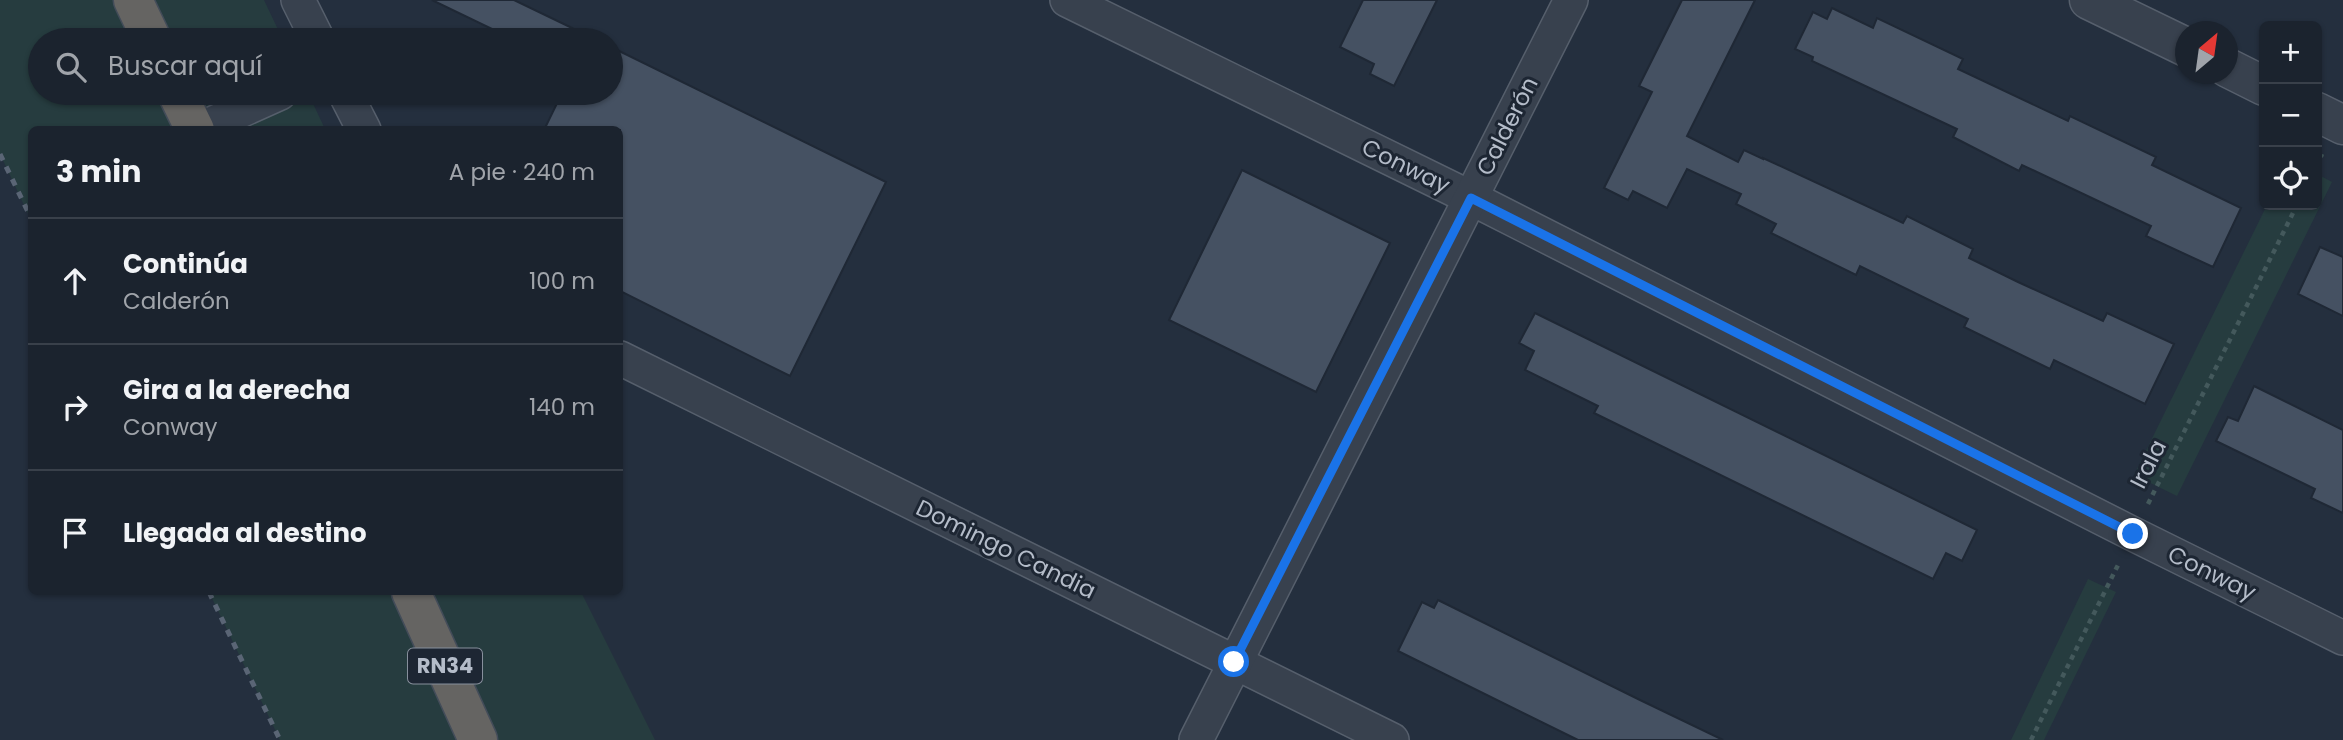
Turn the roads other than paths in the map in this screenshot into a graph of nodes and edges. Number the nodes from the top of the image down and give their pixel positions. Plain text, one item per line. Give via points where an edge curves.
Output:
1 (133, 0) edge
2 (298, 0) edge
3 (1067, 0) edge
4 (1571, 0) edge
5 (2089, 0) edge
6 (146, 28) edge
7 (312, 28) edge
8 (2175, 42) edge
9 (2238, 73) edge
10 (2260, 84) edge
11 (183, 105) edge
12 (254, 105) edge
13 (351, 105) edge
14 (2322, 114) edge
15 (2343, 125) edge
16 (195, 126) edge
17 (206, 126) edge
18 (362, 126) edge
19 (1471, 198) junction
20 (623, 359) edge
21 (412, 595) edge
22 (2343, 638) edge
23 (1234, 662) junction
24 (478, 740) edge
25 (1196, 740) edge
26 (1392, 740) edge

1 - 6 highway
2 - 7 street
3 - 19 street, Conway
4 - 19 street, Calderón
5 - 8 street
9 - 10 street
11 - 16 highway
12 - 17 street
13 - 18 street
14 - 15 street
19 - 22 street, Conway
19 - 23 street, Calderón
20 - 23 street, Domingo Candia
21 - 24 highway, RN34
23 - 25 street, Calderón
23 - 26 street, Domingo Candia

